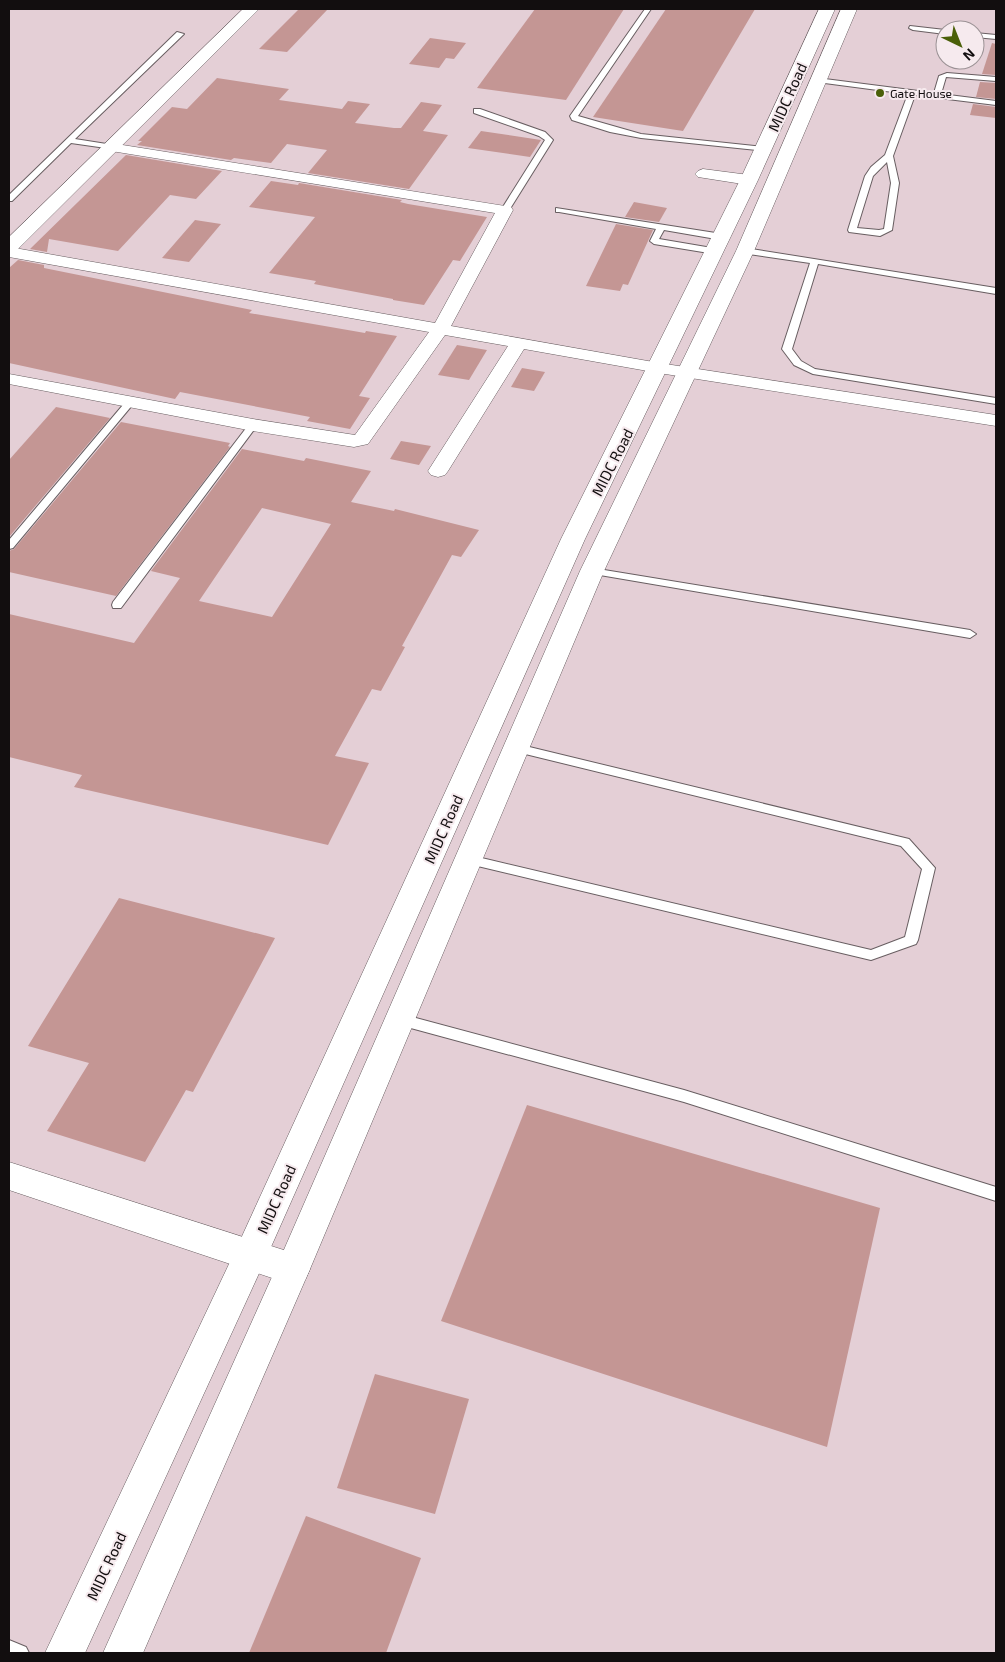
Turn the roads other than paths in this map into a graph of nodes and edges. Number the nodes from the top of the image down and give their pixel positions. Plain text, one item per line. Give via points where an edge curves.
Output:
1 (251, 9) edge
2 (648, 9) edge
3 (827, 9) edge
4 (849, 9) edge
5 (913, 28) dead end
6 (935, 31) edge
7 (180, 34) dead end
8 (996, 79) edge
9 (817, 80) junction
10 (912, 92) junction
11 (937, 95) junction
12 (996, 103) edge
13 (476, 111) dead end
14 (71, 141) junction
15 (110, 147) junction
16 (764, 149) junction
17 (889, 156) junction
18 (703, 174) dead end
19 (749, 180) junction
20 (9, 199) edge
21 (504, 210) junction
22 (558, 210) dead end
23 (661, 227) junction
24 (727, 246) junction
25 (9, 247) edge
26 (9, 252) edge
27 (815, 261) junction
28 (996, 291) edge
29 (441, 328) junction
30 (520, 342) junction
31 (659, 368) junction
32 (687, 372) junction
33 (9, 379) edge
34 (131, 401) junction
35 (996, 402) edge
36 (996, 421) edge
37 (253, 425) junction
38 (438, 471) dead end
39 (9, 546) edge
40 (592, 571) junction
41 (117, 605) dead end
42 (970, 634) dead end
43 (518, 748) junction
44 (469, 860) junction
45 (401, 1020) junction
46 (9, 1176) edge
47 (996, 1194) edge
48 (250, 1256) junction
49 (294, 1269) junction
50 (9, 1649) edge
51 (20, 1653) edge
52 (65, 1653) edge
53 (123, 1653) edge

1 - 15 main road
2 - 16 lane via 575,118 641,136
3 - 16 main road, MIDC Road
4 - 9 main road, MIDC Road
5 - 6 lane
7 - 14 lane
8 - 11 lane via 946,74 942,76
9 - 10 lane
9 - 24 main road, MIDC Road
10 - 11 lane
10 - 17 lane
11 - 12 lane
13 - 21 lane via 542,134 549,140
14 - 15 lane
14 - 20 lane
15 - 21 street
15 - 25 main road
16 - 19 main road, MIDC Road
17 - 17 lane via 869,176 852,230 880,234 888,230 895,191 895,173
18 - 19 street
19 - 24 main road, MIDC Road
21 - 29 street
22 - 23 lane
23 - 24 lane
23 - 24 lane via 654,241
24 - 27 lane
24 - 31 main road, MIDC Road
24 - 32 main road, MIDC Road
26 - 29 street
27 - 28 lane
27 - 35 lane via 788,349 800,366 813,371
29 - 30 street
29 - 37 street via 361,440
30 - 31 street
30 - 38 street
31 - 32 street
31 - 48 main road, MIDC Road via 573,539
32 - 36 street
32 - 40 main road, MIDC Road
33 - 34 street
34 - 37 street
34 - 39 lane
37 - 41 lane
40 - 42 lane
40 - 43 main road, MIDC Road
43 - 44 main road, MIDC Road
43 - 44 lane via 905,842 929,868 911,940 871,955
44 - 45 main road, MIDC Road
45 - 47 lane via 684,1096
45 - 49 main road, MIDC Road
46 - 48 main road
48 - 49 main road
48 - 52 main road, MIDC Road
49 - 53 main road, MIDC Road
50 - 51 lane

